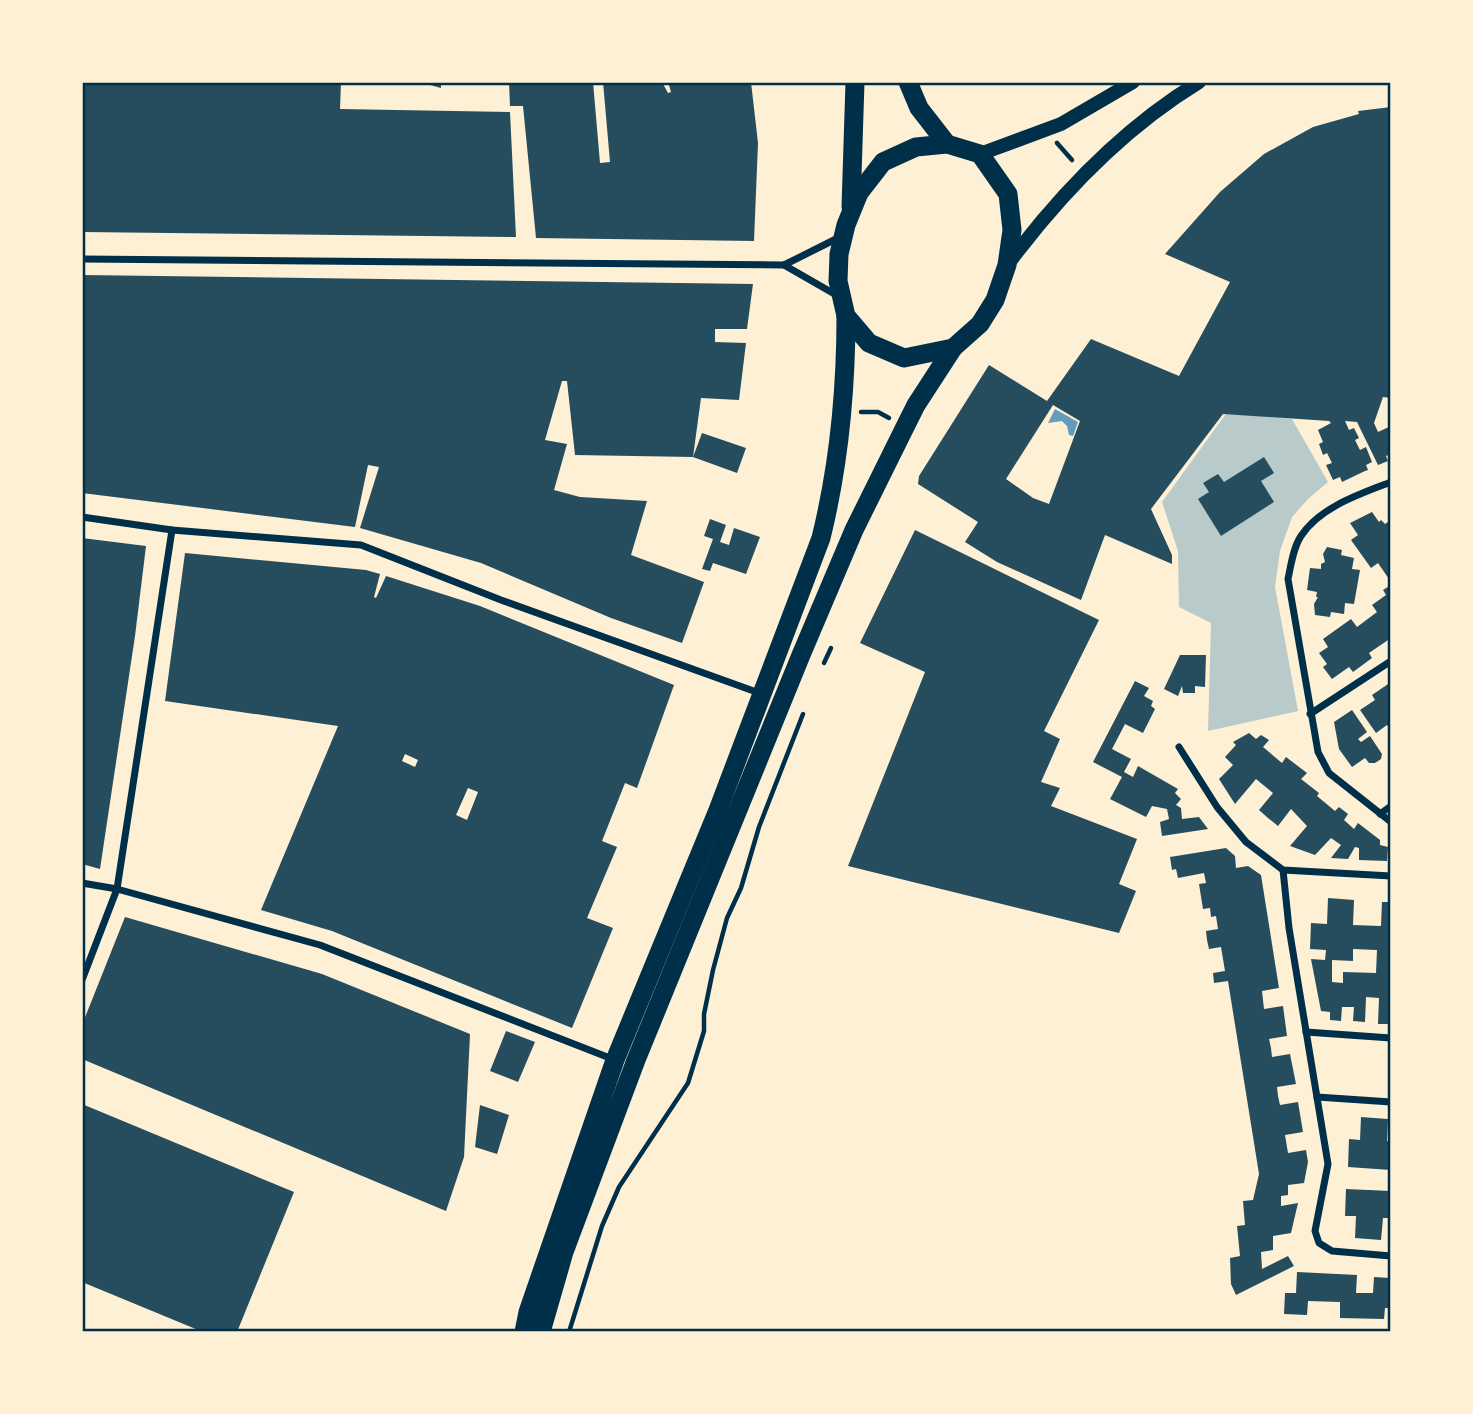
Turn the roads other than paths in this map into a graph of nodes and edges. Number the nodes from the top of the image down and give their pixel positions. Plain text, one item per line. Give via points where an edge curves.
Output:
1 (855, 82) edge
2 (908, 82) edge
3 (1133, 82) edge
4 (1199, 82) edge
5 (947, 144) junction
6 (980, 153) junction
7 (850, 213) junction
8 (843, 236) junction
9 (82, 259) edge
10 (784, 265) junction
11 (1007, 265) junction
12 (844, 307) junction
13 (953, 348) junction
14 (1391, 482) edge
15 (82, 517) edge
16 (172, 530) junction
17 (1391, 661) edge
18 (762, 694) junction
19 (1310, 714) junction
20 (1179, 747) dead end
21 (1391, 806) edge
22 (1380, 814) junction
23 (1391, 822) edge
24 (1283, 870) junction
25 (1391, 876) edge
26 (82, 883) edge
27 (117, 889) junction
28 (82, 980) edge
29 (1306, 1032) junction
30 (1391, 1038) edge
31 (615, 1060) junction
32 (1317, 1097) junction
33 (1391, 1102) edge
34 (1391, 1256) edge
35 (524, 1332) edge
36 (541, 1332) edge

1 - 7 highway
2 - 5 highway via 919,108
3 - 6 main road via 1048,129
4 - 11 main road via 1104,153 1037,225
5 - 6 highway
5 - 7 highway via 916,147 883,162
6 - 11 highway via 1008,194 1012,230
7 - 8 highway
8 - 10 street
8 - 12 highway via 838,281
9 - 10 street
10 - 12 street
11 - 13 highway via 995,300 980,324
12 - 13 highway via 869,343 904,359
12 - 18 highway via 833,493 821,538
13 - 36 highway via 916,405 849,542 684,941 564,1251
14 - 19 street via 1348,499 1315,521 1300,537 1292,559 1288,579
15 - 16 street
16 - 18 street via 361,545
16 - 27 street
17 - 19 street
18 - 31 highway
19 - 22 street via 1318,751 1329,772
20 - 24 street via 1217,807 1246,842
21 - 22 street
22 - 23 street
24 - 25 street
24 - 29 street
26 - 27 street
27 - 28 street
27 - 31 street via 320,945
29 - 30 street
29 - 32 street
31 - 35 highway
32 - 33 street
32 - 34 street via 1328,1164 1315,1231 1319,1243 1332,1251

